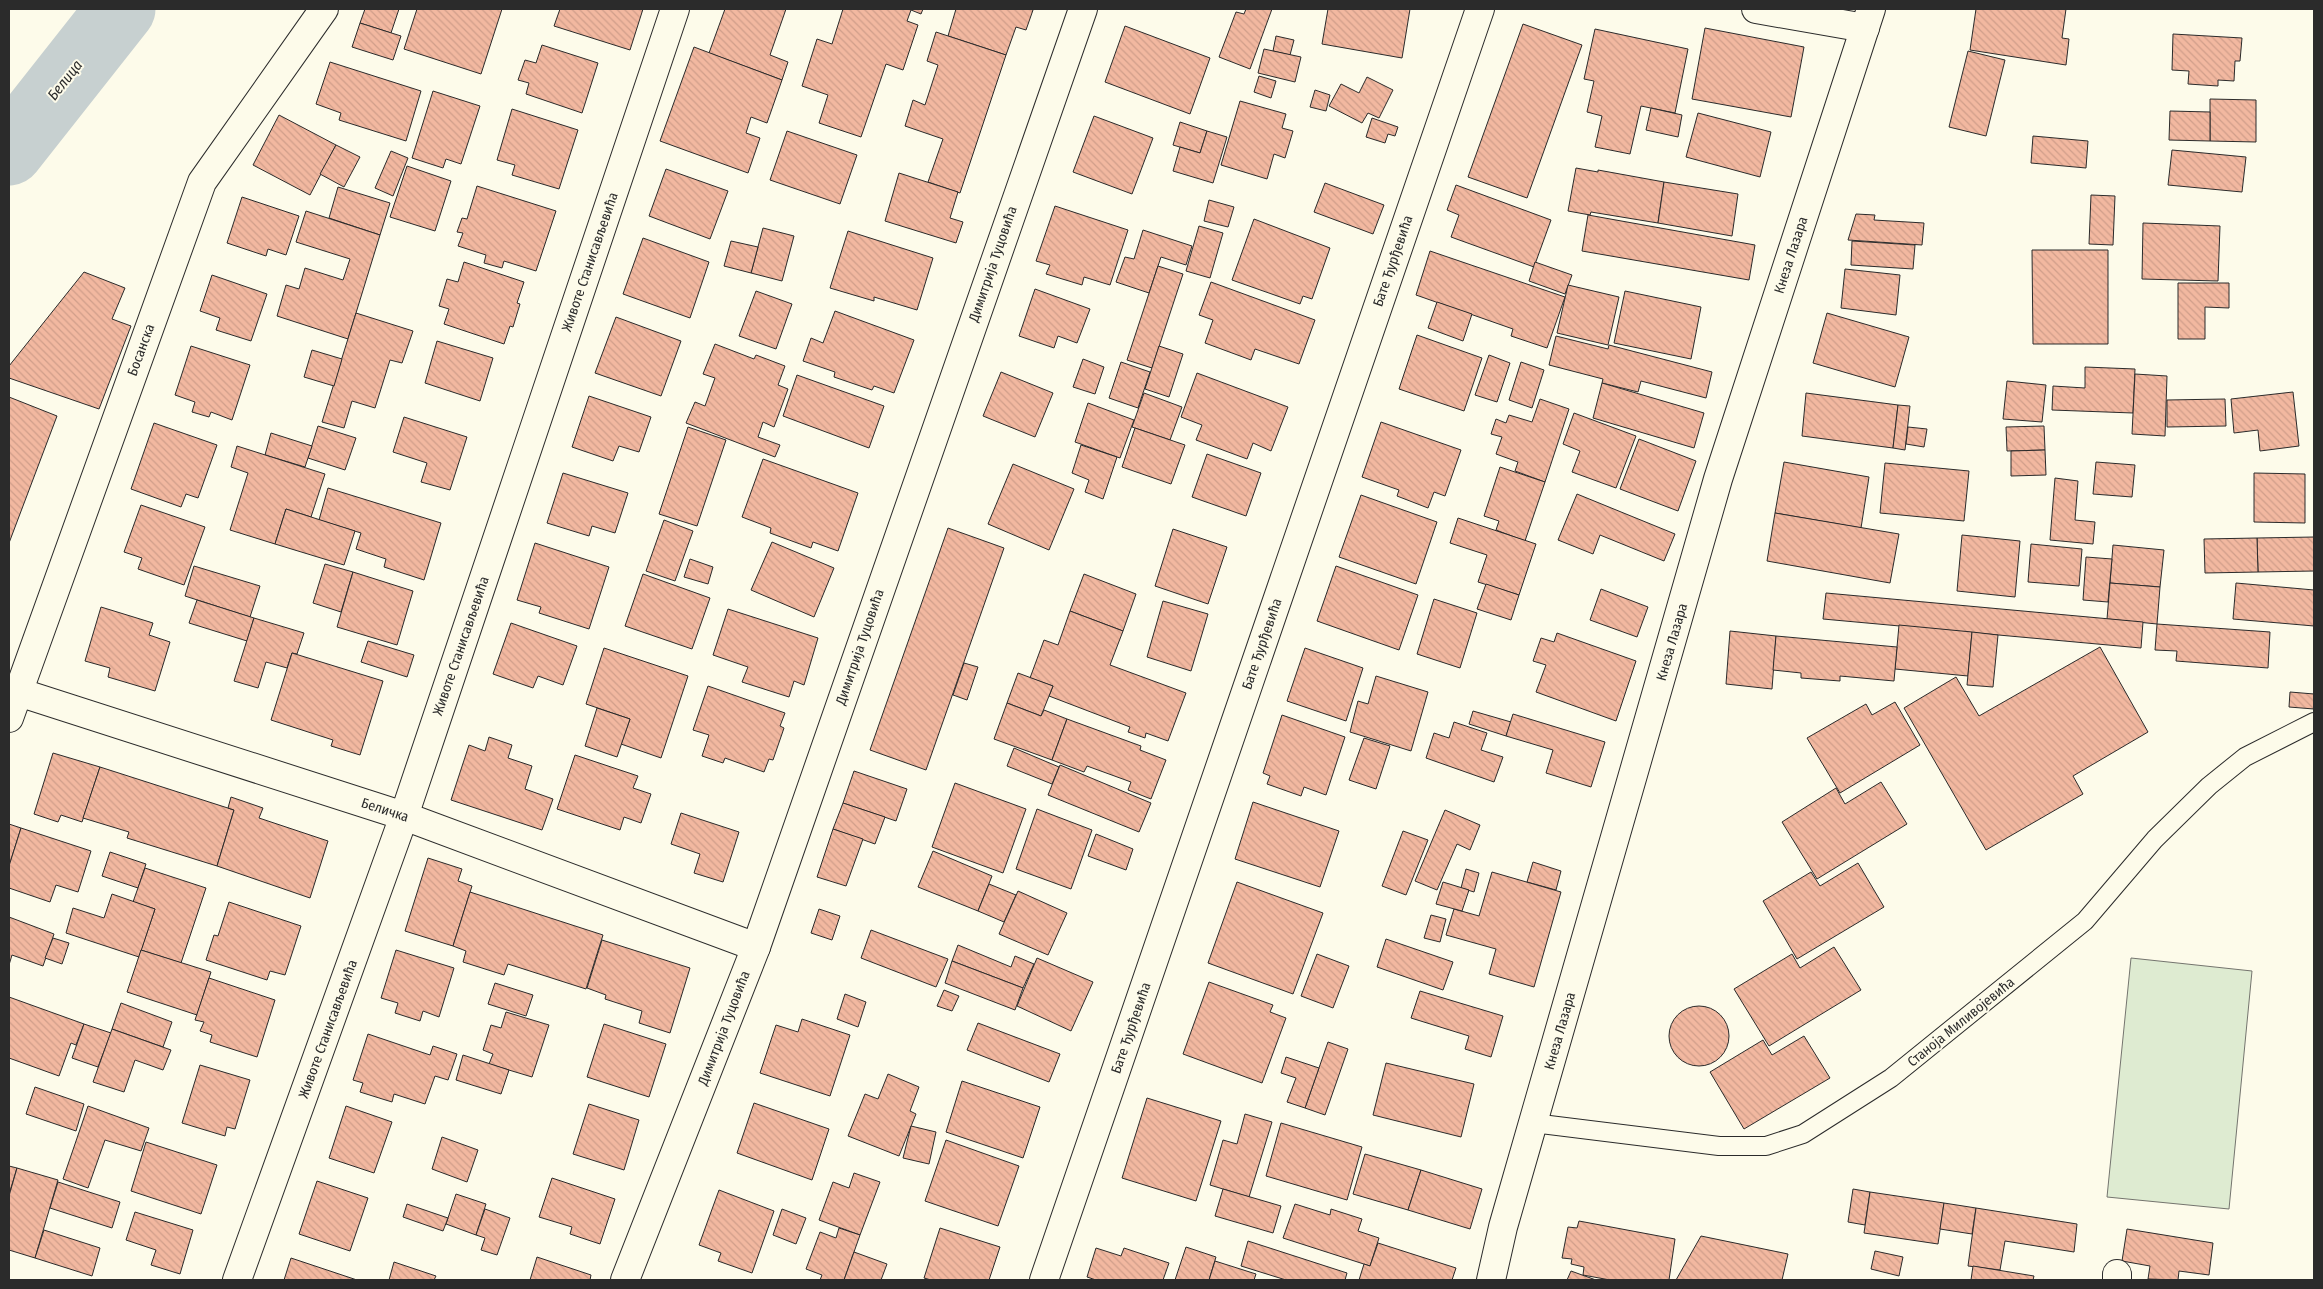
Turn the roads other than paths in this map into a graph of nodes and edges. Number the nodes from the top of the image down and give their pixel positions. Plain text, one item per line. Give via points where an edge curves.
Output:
1 (324, 9) edge
2 (675, 9) edge
3 (1082, 9) edge
4 (1480, 9) edge
5 (1756, 9) edge
6 (1868, 19) edge
7 (13, 690) edge
8 (9, 718) edge
9 (2314, 722) edge
10 (404, 816) junction
11 (756, 947) junction
12 (1533, 1123) junction
13 (237, 1280) edge
14 (625, 1280) edge
15 (1044, 1280) edge
16 (1491, 1280) edge

1 - 7 street, Босанска via 202,182
2 - 10 street, Животе Станисављевића
3 - 11 street, Димитрија Туцовића
4 - 15 street, Бате Ђурђевића
5 - 6 street
6 - 12 street, Кнеза Лазара via 1718,479
7 - 8 street, Босанска
7 - 10 street, Беличка
9 - 12 lane, Станоја Миливојевића via 2245,757 2209,786 2155,839 2085,922 1892,1078 1803,1134 1766,1146 1719,1146
10 - 11 street, Беличка
10 - 13 street, Животе Станисављевића
11 - 14 street, Димитрија Туцовића
12 - 16 street, Кнеза Лазара

